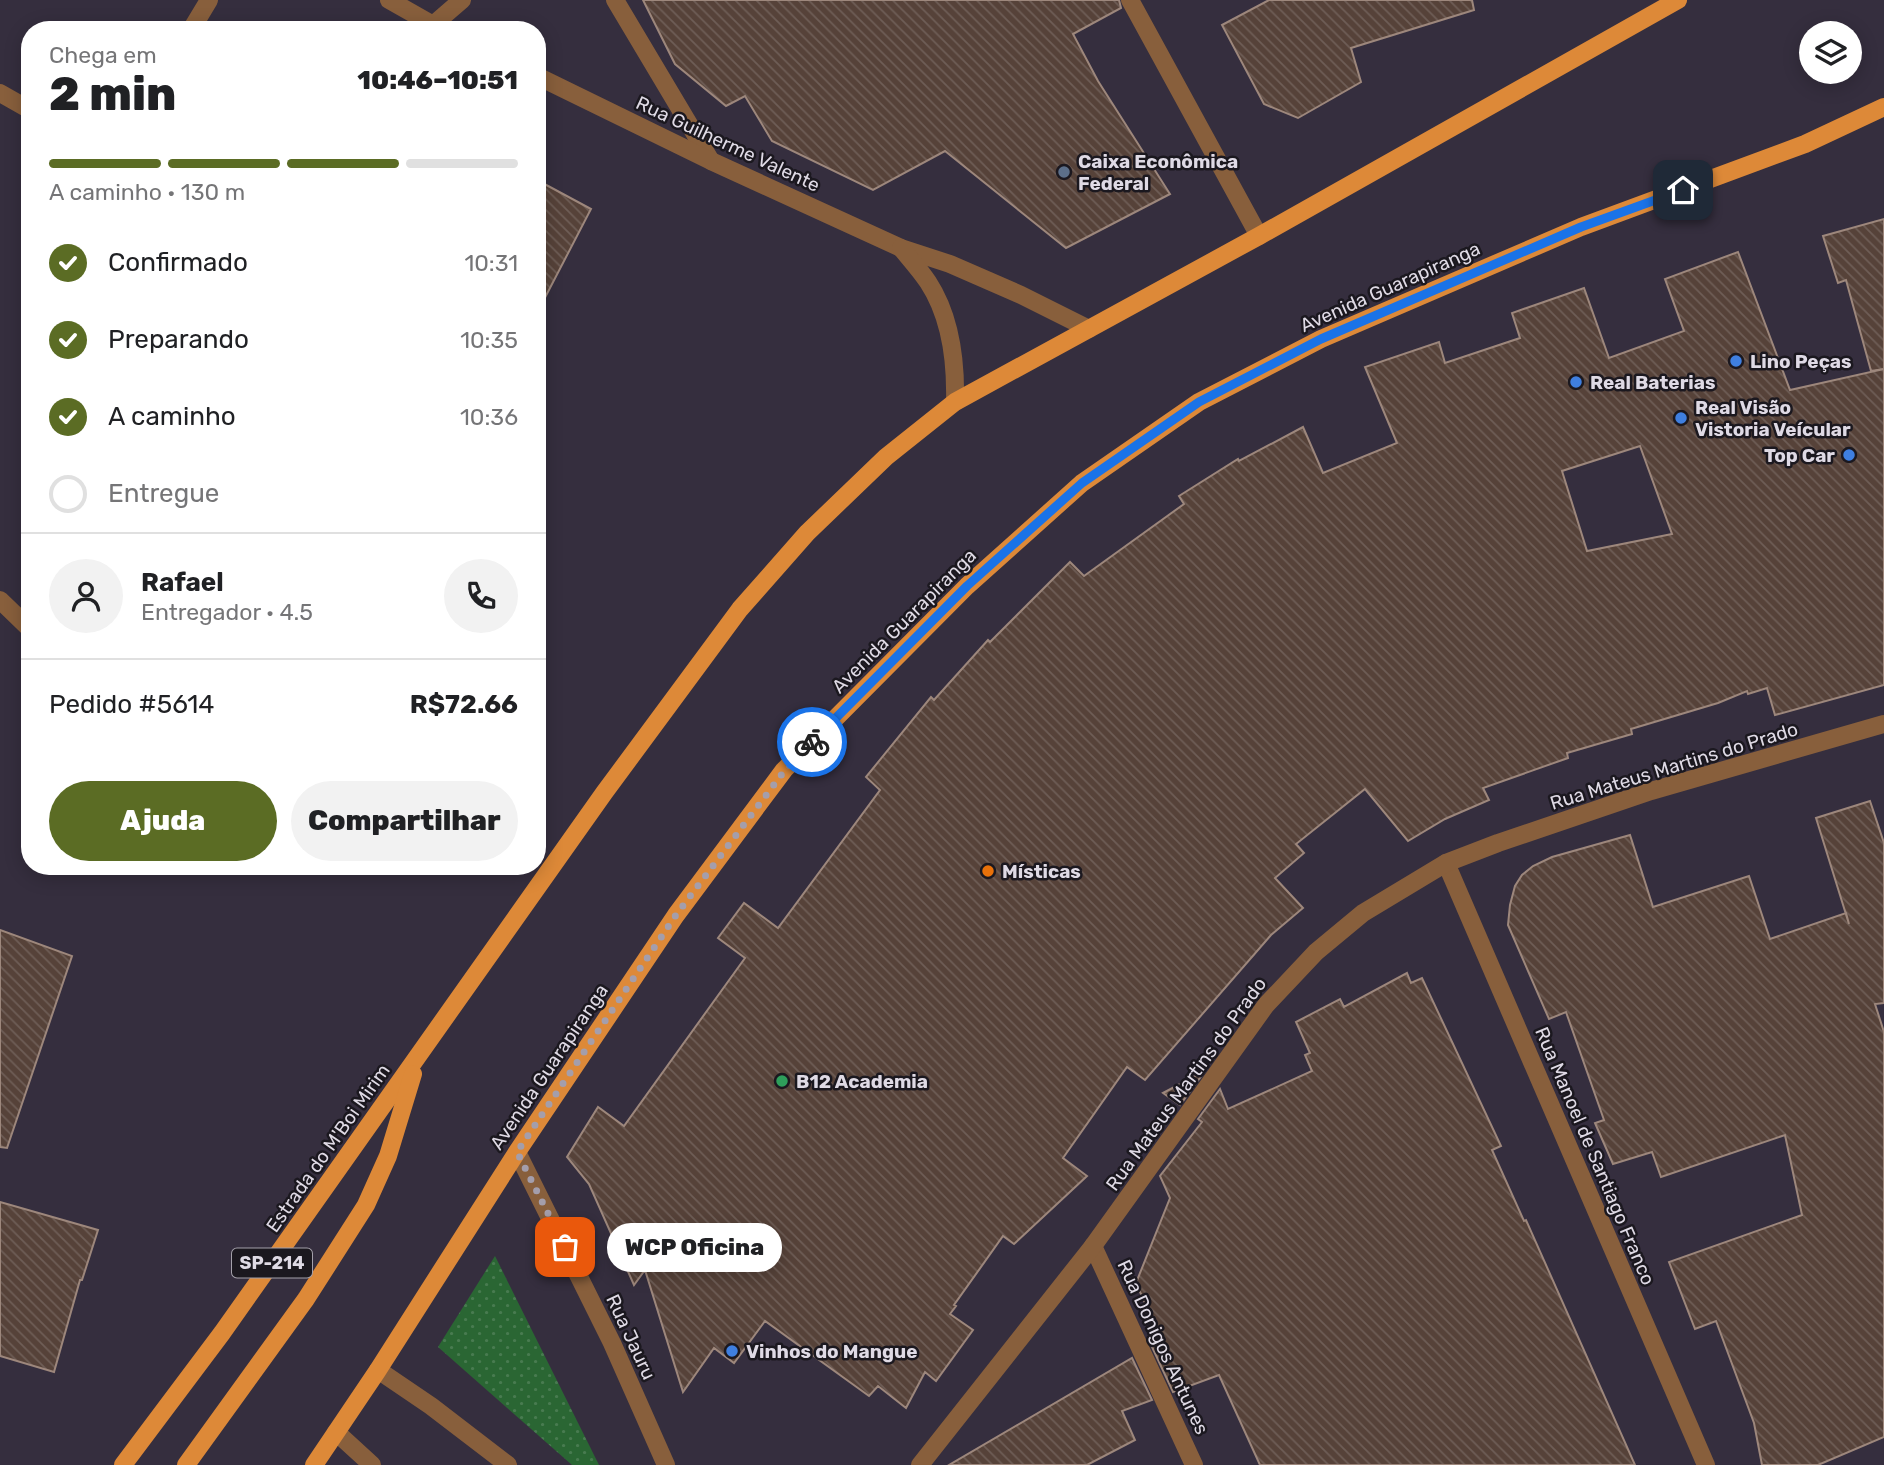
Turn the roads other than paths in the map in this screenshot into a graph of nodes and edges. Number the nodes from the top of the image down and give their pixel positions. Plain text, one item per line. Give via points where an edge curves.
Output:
1 (209, 0) edge
2 (389, 0) edge
3 (462, 0) edge
4 (615, 0) edge
5 (1130, 0) edge
6 (1670, 2) edge
7 (196, 21) edge
8 (426, 21) edge
9 (443, 21) edge
10 (546, 80) edge
11 (0, 93) edge
12 (21, 105) edge
13 (1884, 107) edge
14 (711, 161) junction
15 (1259, 236) junction
16 (901, 248) junction
17 (1089, 329) junction
18 (955, 402) junction
19 (0, 600) edge
20 (21, 620) edge
21 (1884, 724) edge
22 (1446, 863) junction
23 (418, 1058) junction
24 (517, 1152) junction
25 (1093, 1246) junction
26 (378, 1370) junction
27 (336, 1432) junction
28 (123, 1465) edge
29 (186, 1465) edge
30 (314, 1465) edge
31 (372, 1465) edge
32 (508, 1465) edge
33 (666, 1465) edge
34 (920, 1465) edge
35 (1194, 1465) edge
36 (1706, 1465) edge

1 - 7 street
2 - 8 street
3 - 9 street
4 - 14 street
5 - 15 street
6 - 15 main road
10 - 14 street, Rua Guilherme Valente
11 - 12 street
13 - 24 main road, Avenida Guarapiranga via 1805,144 1581,227 1321,339 1199,402 1082,483 967,586 785,770 676,915
14 - 16 street, Rua Guilherme Valente
15 - 17 main road
16 - 17 street, Rua Guilherme Valente via 950,264
16 - 18 street, Rua Guilherme Valente via 940,305 952,346
17 - 18 main road
18 - 23 main road via 886,457 807,533 740,609
19 - 20 street
21 - 22 street, Rua Mateus Martins do Prado via 1651,791
22 - 25 street, Rua Mateus Martins do Prado via 1363,913 1316,952 1266,1005
22 - 36 street, Rua Manoel de Santiago Franco
23 - 28 main road, Estrada do M'Boi Mirim / SP-214
23 - 29 main road via 388,1156 366,1205 306,1299
24 - 26 main road, Avenida Guarapiranga
24 - 33 street, Rua Jauru via 612,1343
25 - 34 street, Rua Mateus Martins do Prado
25 - 35 street, Rua Donigos Antunes
26 - 27 main road, Avenida Guarapiranga
26 - 32 street
27 - 30 main road, Avenida Guarapiranga
27 - 31 street

